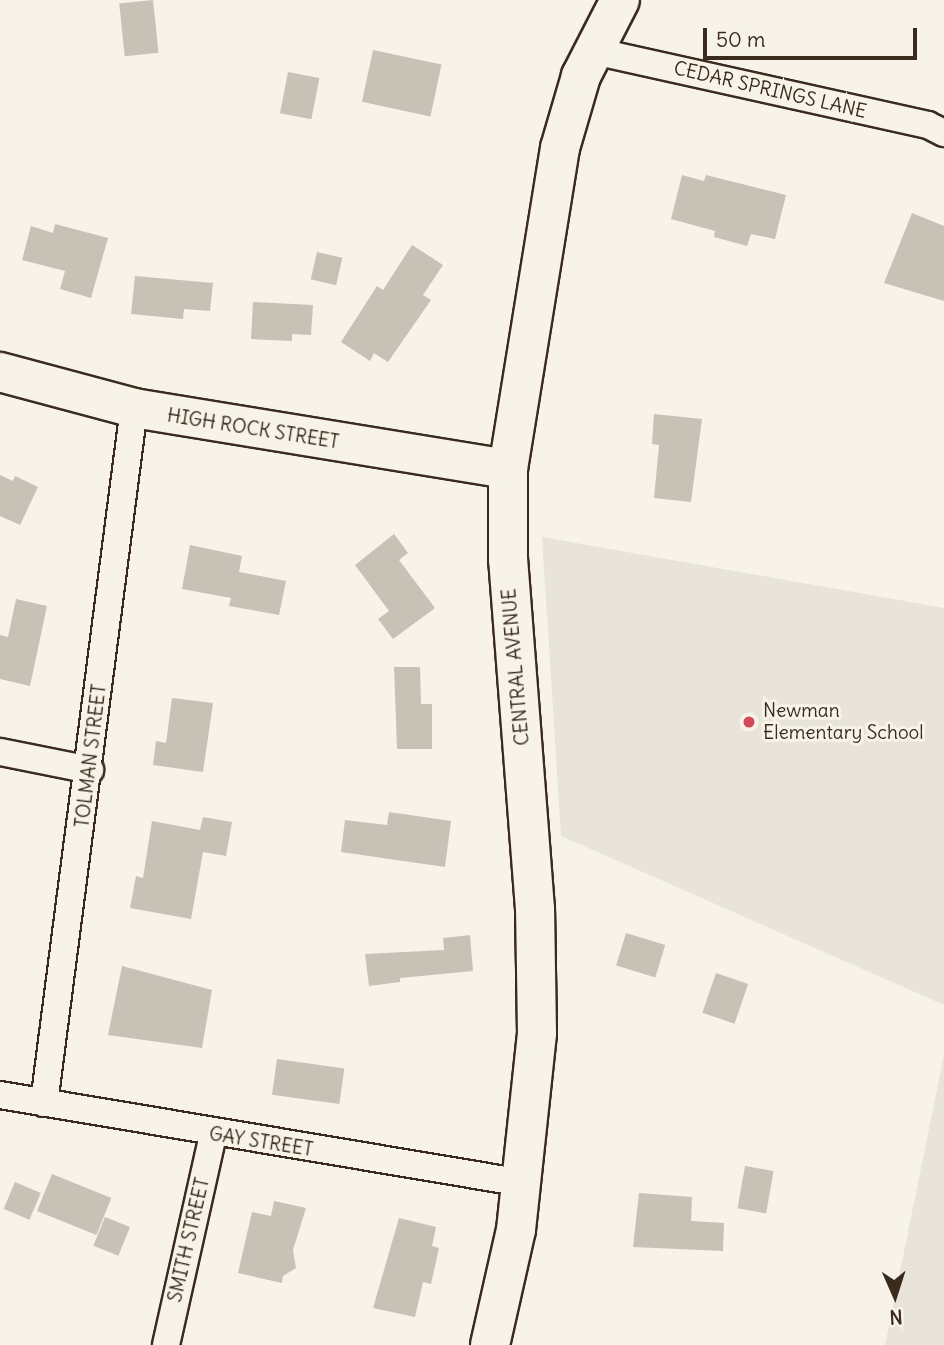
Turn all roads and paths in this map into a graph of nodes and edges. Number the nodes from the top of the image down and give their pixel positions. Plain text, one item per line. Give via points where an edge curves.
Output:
1 (620, 0) edge
2 (594, 51) junction
3 (944, 133) edge
4 (0, 372) edge
5 (134, 408) junction
6 (509, 469) junction
7 (0, 752) edge
8 (90, 769) junction
9 (0, 1095) edge
10 (44, 1103) junction
11 (213, 1134) junction
12 (523, 1183) junction
13 (166, 1345) edge
14 (490, 1345) edge

1 - 2 main road, CENTRAL AVENUE
2 - 3 street, CEDAR SPRINGS LANE via 928,125
2 - 6 main road, CENTRAL AVENUE via 581,76 560,148
4 - 5 main road, HIGH ROCK STREET
5 - 6 main road, HIGH ROCK STREET
5 - 8 street, TOLMAN STREET
6 - 12 main road, CENTRAL AVENUE via 508,560 536,922 537,1033
7 - 8 street
8 - 10 street, TOLMAN STREET
9 - 10 street, GAY STREET
10 - 11 street, GAY STREET
11 - 12 street, GAY STREET
11 - 13 street, SMITH STREET
12 - 14 main road, CENTRAL AVENUE

